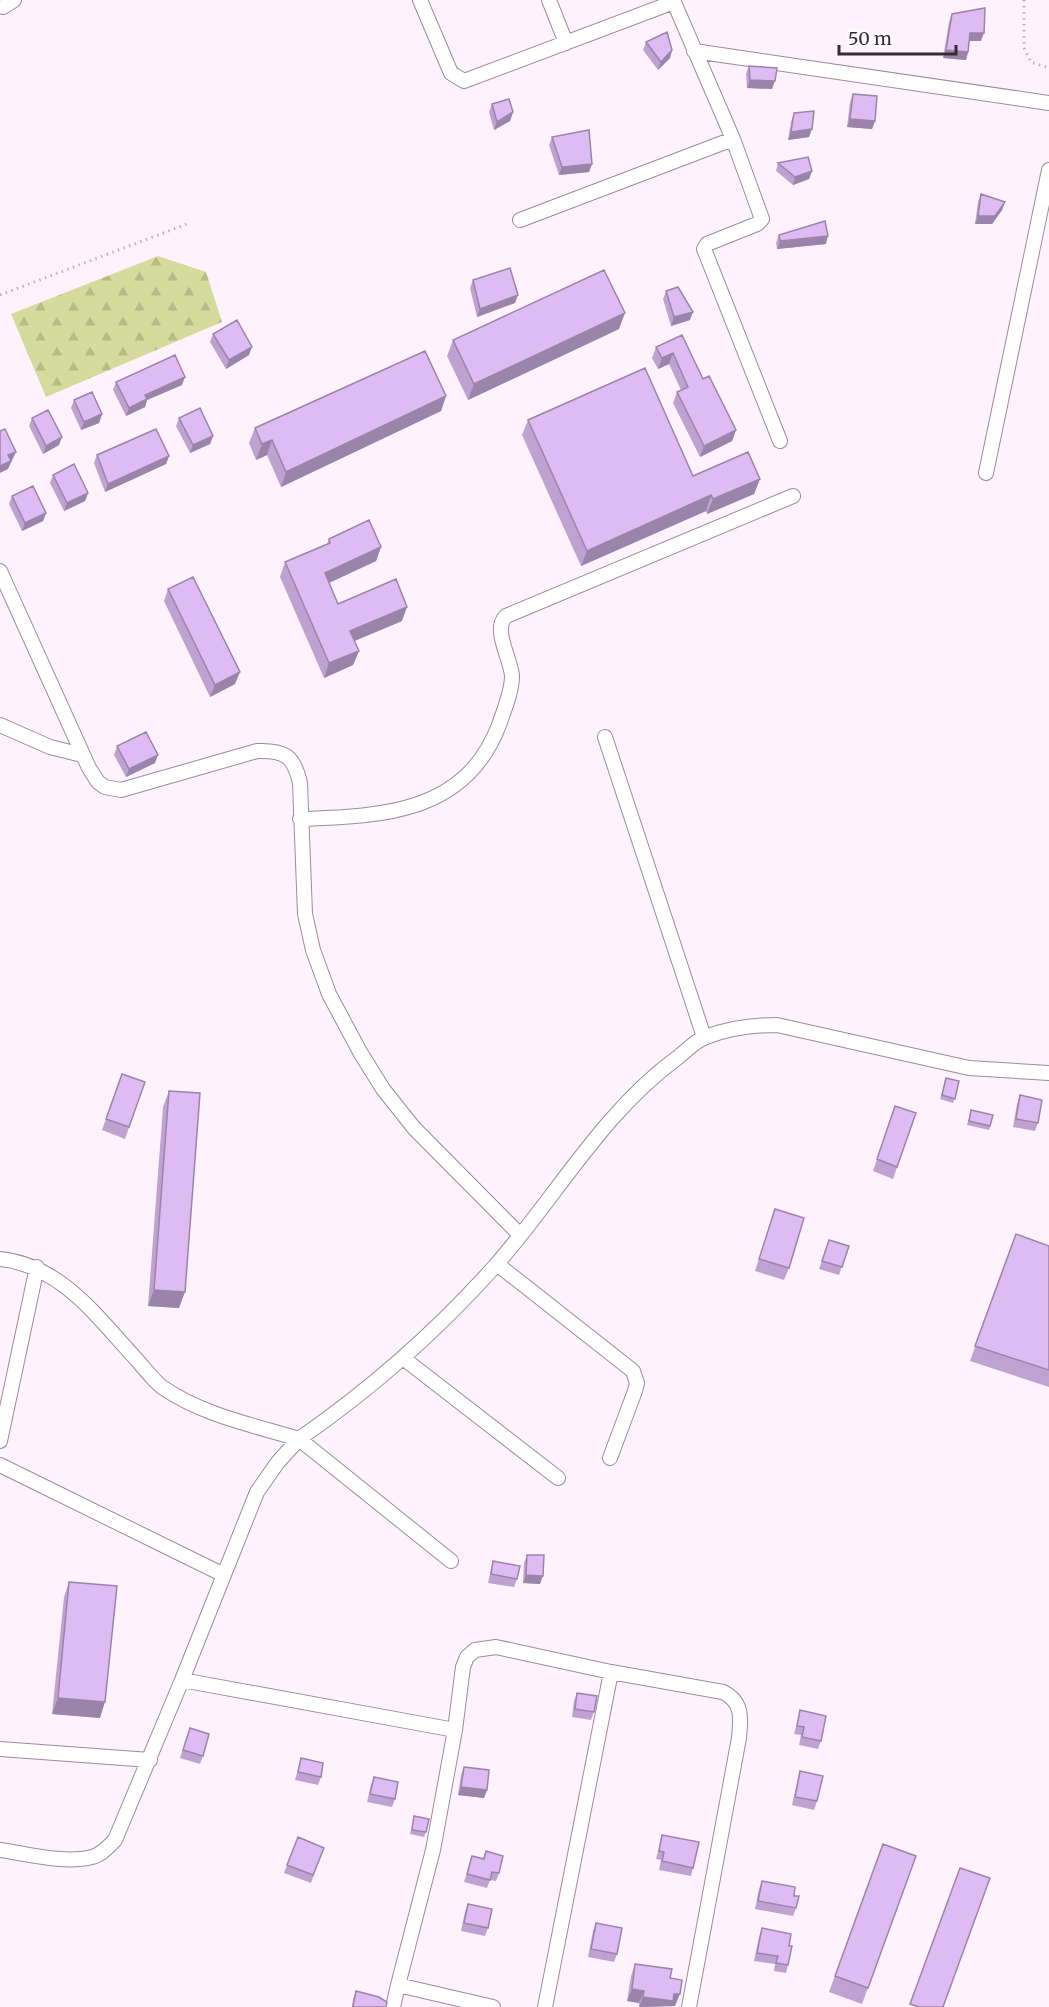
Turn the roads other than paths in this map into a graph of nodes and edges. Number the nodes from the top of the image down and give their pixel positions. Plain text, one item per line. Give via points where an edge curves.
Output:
1 (420, 0) edge
2 (549, 0) edge
3 (674, 1) edge
4 (566, 44) junction
5 (694, 51) junction
6 (1049, 103) edge
7 (733, 139) junction
8 (1049, 170) edge
9 (520, 220) dead end
10 (780, 441) dead end
11 (986, 473) dead end
12 (793, 496) dead end
13 (0, 571) edge
14 (0, 725) edge
15 (604, 737) dead end
16 (82, 755) junction
17 (300, 819) junction
18 (704, 1037) junction
19 (1049, 1073) edge
20 (519, 1234) junction
21 (0, 1259) edge
22 (497, 1264) junction
23 (37, 1267) junction
24 (403, 1358) junction
25 (299, 1439) junction
26 (0, 1441) edge
27 (610, 1458) dead end
28 (0, 1465) edge
29 (558, 1478) dead end
30 (451, 1561) dead end
31 (224, 1575) junction
32 (611, 1672) junction
33 (182, 1680) junction
34 (455, 1730) junction
35 (0, 1749) edge
36 (150, 1760) junction
37 (0, 1850) edge
38 (398, 1985) junction
39 (393, 2007) edge
40 (494, 2007) edge
41 (545, 2007) edge
42 (689, 2007) edge

1 - 4 street via 458,80 472,80
2 - 4 street
3 - 4 street
3 - 5 street
5 - 6 street
5 - 7 street
7 - 9 street
7 - 10 street via 762,219 707,244 704,249
8 - 11 street
12 - 17 street via 506,615 501,628 512,677 505,707 494,738 480,761 458,784 434,799 407,808 357,817
13 - 16 street via 55,687
14 - 16 street via 50,747
15 - 18 street
16 - 17 street via 98,782 121,790 257,751 274,750 290,758 297,768
17 - 20 street via 305,914 313,950 321,975 360,1052 414,1128
18 - 19 street via 750,1025 777,1025 969,1068
18 - 20 street via 657,1072 608,1122
20 - 22 street
21 - 23 street
22 - 24 street
22 - 27 street via 633,1371 635,1391
23 - 25 street via 88,1306 159,1384 178,1398 204,1410
23 - 26 street
24 - 25 street
24 - 29 street
25 - 30 street
25 - 31 street via 257,1492
28 - 31 street
31 - 33 street
32 - 34 street via 496,1647 475,1650 463,1667
32 - 41 street
32 - 42 street via 723,1692 733,1697 741,1716
33 - 34 street
33 - 36 street
34 - 38 street via 433,1850
35 - 36 street
36 - 37 street via 115,1840 99,1854 76,1859
38 - 39 street
38 - 40 street

